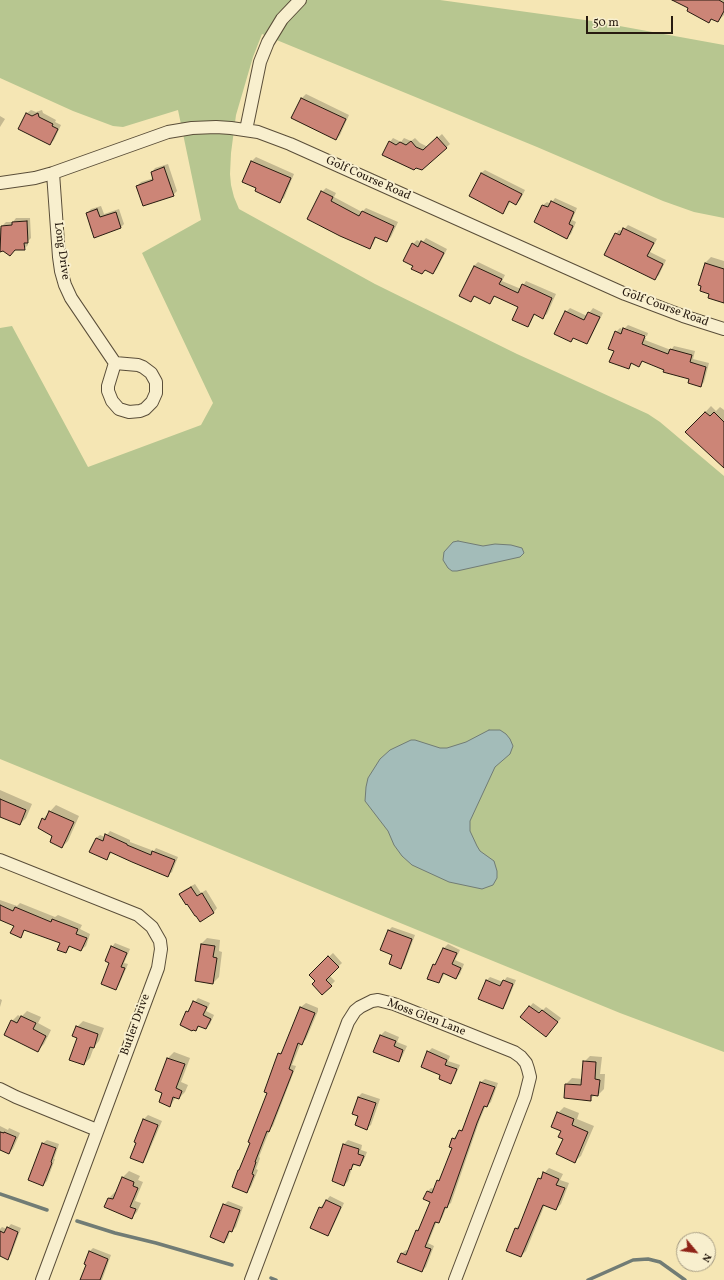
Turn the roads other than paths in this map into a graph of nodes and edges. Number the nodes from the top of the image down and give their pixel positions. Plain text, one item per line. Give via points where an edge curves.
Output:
1 (300, 0) edge
2 (246, 130) junction
3 (53, 173) junction
4 (0, 183) edge
5 (724, 329) edge
6 (115, 363) junction
7 (0, 860) edge
8 (0, 1089) edge
9 (97, 1130) junction
10 (42, 1280) edge
11 (251, 1280) edge
12 (455, 1280) edge

1 - 2 street via 282,19 268,42 260,62
2 - 3 street, Golf Course Road via 199,127 168,132
2 - 5 street, Golf Course Road via 290,144 625,294
3 - 4 street, Golf Course Road via 28,180
3 - 6 street, Long Drive via 59,257 65,285
6 - 6 street via 108,386 112,401 119,409 129,412 145,409 152,402 156,392 156,382 151,373 138,365
7 - 9 street, Butler Drive via 138,916 152,927 160,941 158,968
8 - 9 street
9 - 10 street, Butler Drive
11 - 12 street, Moss Glen Lane via 348,1022 360,1007 378,1000 514,1052 521,1056 528,1069 530,1077 525,1097

